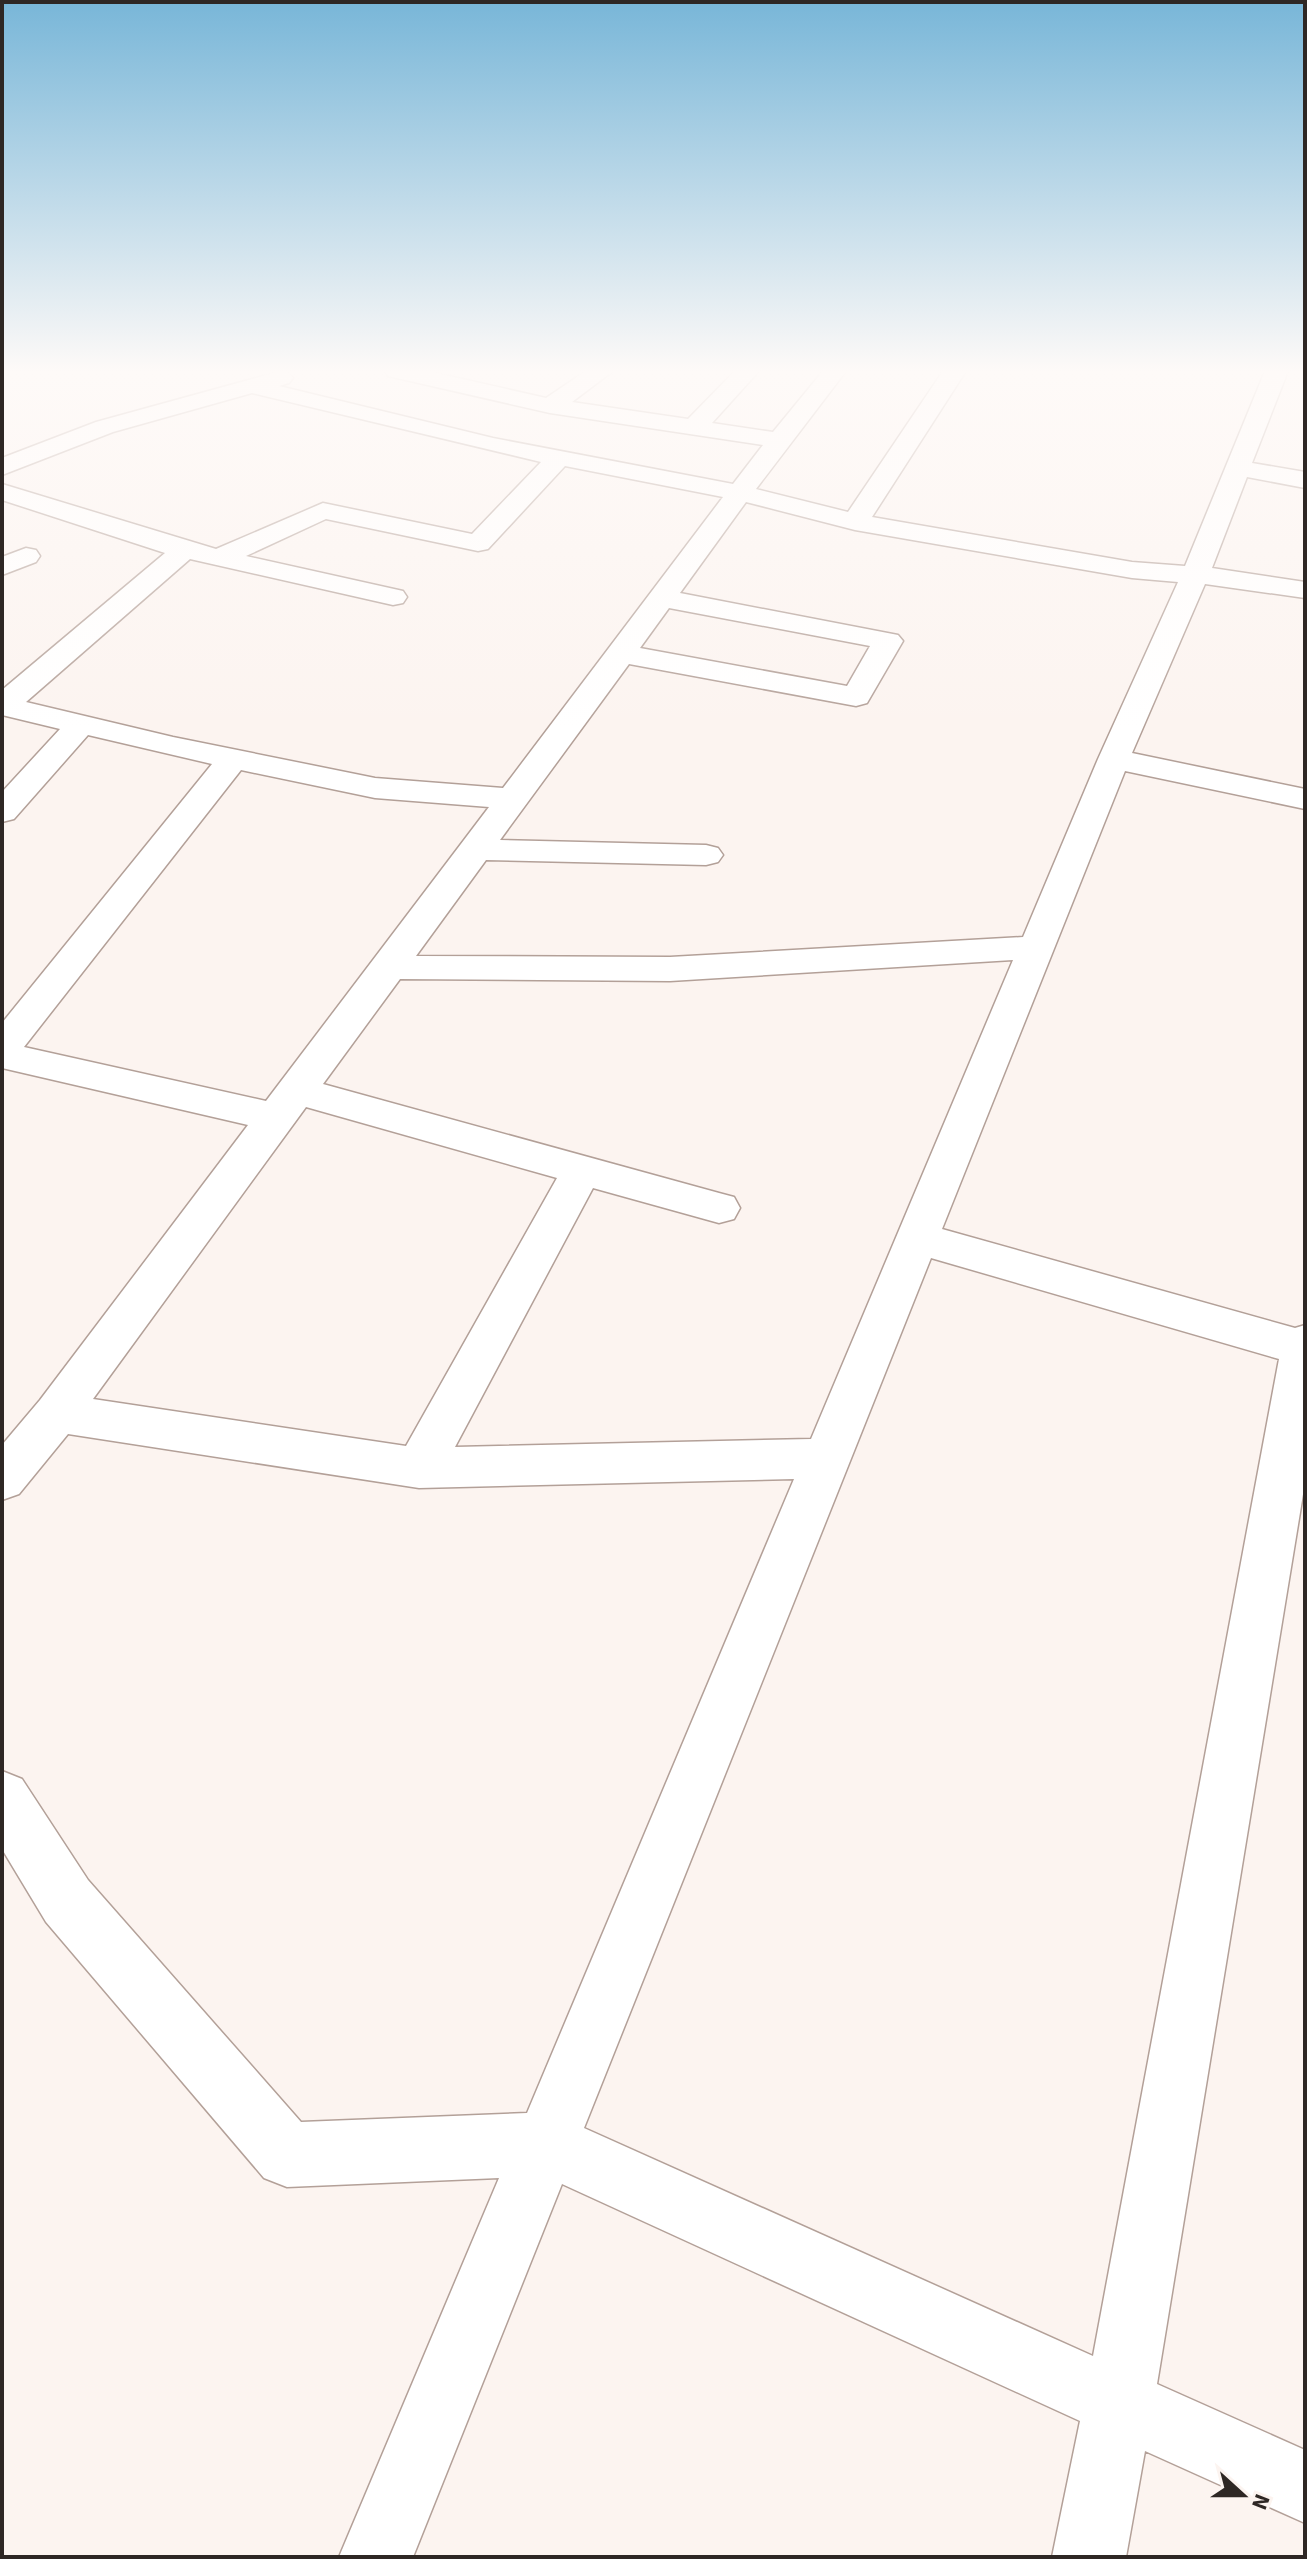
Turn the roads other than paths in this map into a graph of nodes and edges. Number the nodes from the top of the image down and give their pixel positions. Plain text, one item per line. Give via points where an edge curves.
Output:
1 (528, 490) edge
2 (729, 490) edge
3 (744, 490) edge
4 (876, 490) edge
5 (1227, 490) edge
6 (2, 492) edge
7 (742, 493) junction
8 (855, 522) junction
9 (185, 550) junction
10 (218, 558) junction
11 (1195, 575) junction
12 (1305, 590) edge
13 (393, 597) dead end
14 (664, 599) junction
15 (623, 654) junction
16 (2, 706) edge
17 (80, 725) junction
18 (233, 759) junction
19 (1114, 759) junction
20 (516, 799) junction
21 (1305, 799) edge
22 (2, 812) edge
23 (478, 850) junction
24 (706, 855) dead end
25 (1038, 947) junction
26 (391, 967) junction
27 (2, 1052) edge
28 (288, 1104) junction
29 (582, 1170) junction
30 (719, 1208) dead end
31 (918, 1238) junction
32 (1305, 1347) edge
33 (57, 1413) junction
34 (828, 1458) junction
35 (419, 1468) junction
36 (2, 1480) edge
37 (2, 1798) edge
38 (546, 2144) junction
39 (1119, 2403) junction
40 (1305, 2487) edge
41 (376, 2557) edge
42 (1089, 2557) edge

1 - 10 street via 478,543 323,511
2 - 7 street
3 - 7 street
4 - 8 street
5 - 11 street
6 - 9 street
7 - 8 street
7 - 14 street
8 - 11 street via 1132,570
9 - 10 street
9 - 16 street
10 - 13 street
11 - 12 street
11 - 19 street
14 - 15 street
14 - 15 street via 888,641 856,697
15 - 20 street
16 - 17 street
17 - 18 street
17 - 22 street
18 - 20 street via 375,788
18 - 27 street
19 - 21 street
19 - 25 street
20 - 23 street
23 - 24 street
23 - 26 street
25 - 26 street via 670,969
25 - 31 street
26 - 28 street
27 - 28 street
28 - 29 street
28 - 33 street
29 - 30 street
29 - 35 street
31 - 32 street
31 - 34 street
32 - 39 street
33 - 35 street
33 - 36 street
34 - 35 street
34 - 38 street
37 - 38 street via 67,1901 287,2155
38 - 39 street
38 - 41 street
39 - 40 street
39 - 42 street

